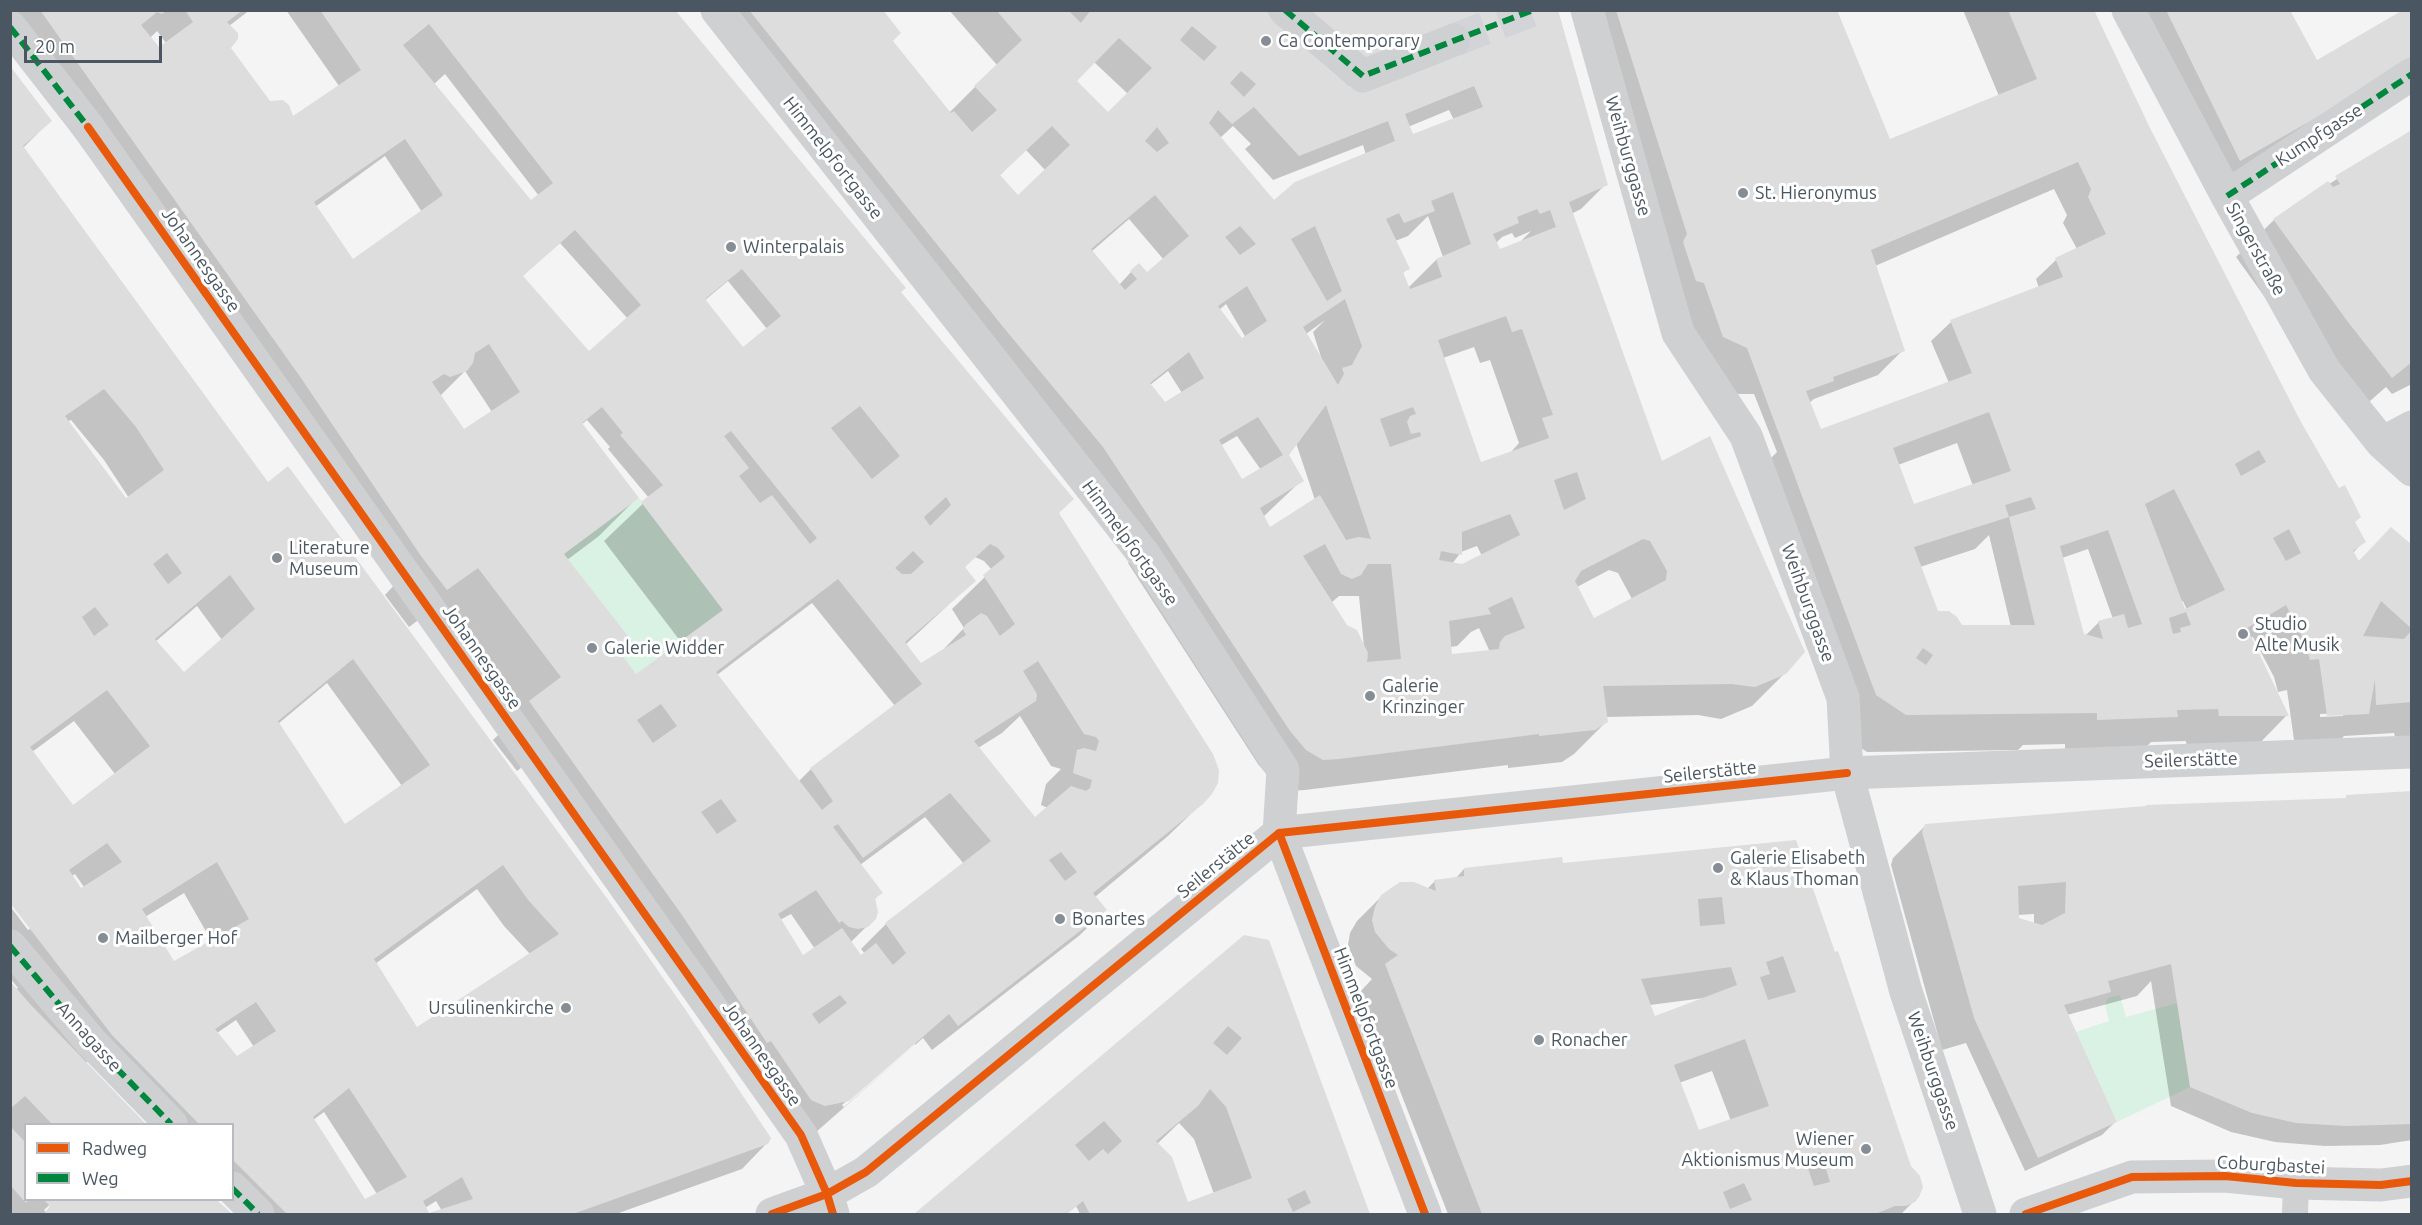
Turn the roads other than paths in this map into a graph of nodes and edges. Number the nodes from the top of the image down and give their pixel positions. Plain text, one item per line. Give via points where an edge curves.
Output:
1 (717, 10) edge
2 (1285, 10) edge
3 (1587, 10) edge
4 (2128, 10) edge
5 (10, 27) edge
6 (1454, 40) tunnel mouth
7 (2412, 74) edge
8 (2227, 196) junction
9 (2412, 427) edge
10 (2382, 443) junction
11 (2412, 470) edge
12 (2412, 752) edge
13 (1847, 773) junction
14 (1279, 833) junction
15 (10, 946) edge
16 (169, 1123) edge
17 (2412, 1181) edge
18 (234, 1190) edge
19 (2295, 1199) edge
20 (830, 1204) edge
21 (258, 1215) edge
22 (772, 1215) edge
23 (1425, 1215) edge
24 (1980, 1215) edge
25 (2026, 1215) edge

1 - 14 street, Himmelpfortgasse via 1145,556 1283,770
2 - 6 street via 1363,76
3 - 13 street, Weihburggasse via 1678,333 1746,436 1843,698
4 - 8 street, Singerstraße
5 - 20 street, Johannesgasse via 88,127 801,1135
7 - 8 street, Kumpfgasse
8 - 10 street, Singerstraße via 2324,370
9 - 10 street
10 - 11 street, Singerstraße
12 - 13 street, Seilerstätte
13 - 14 street, Seilerstätte
13 - 24 street, Weihburggasse via 1906,992
14 - 20 street, Seilerstätte
14 - 23 street, Himmelpfortgasse
15 - 16 street, Annagasse via 91,1042
17 - 19 street, Coburgbastei
18 - 21 street
19 - 25 street, Coburgbastei via 2225,1176 2132,1177
20 - 22 street, Seilerstätte

